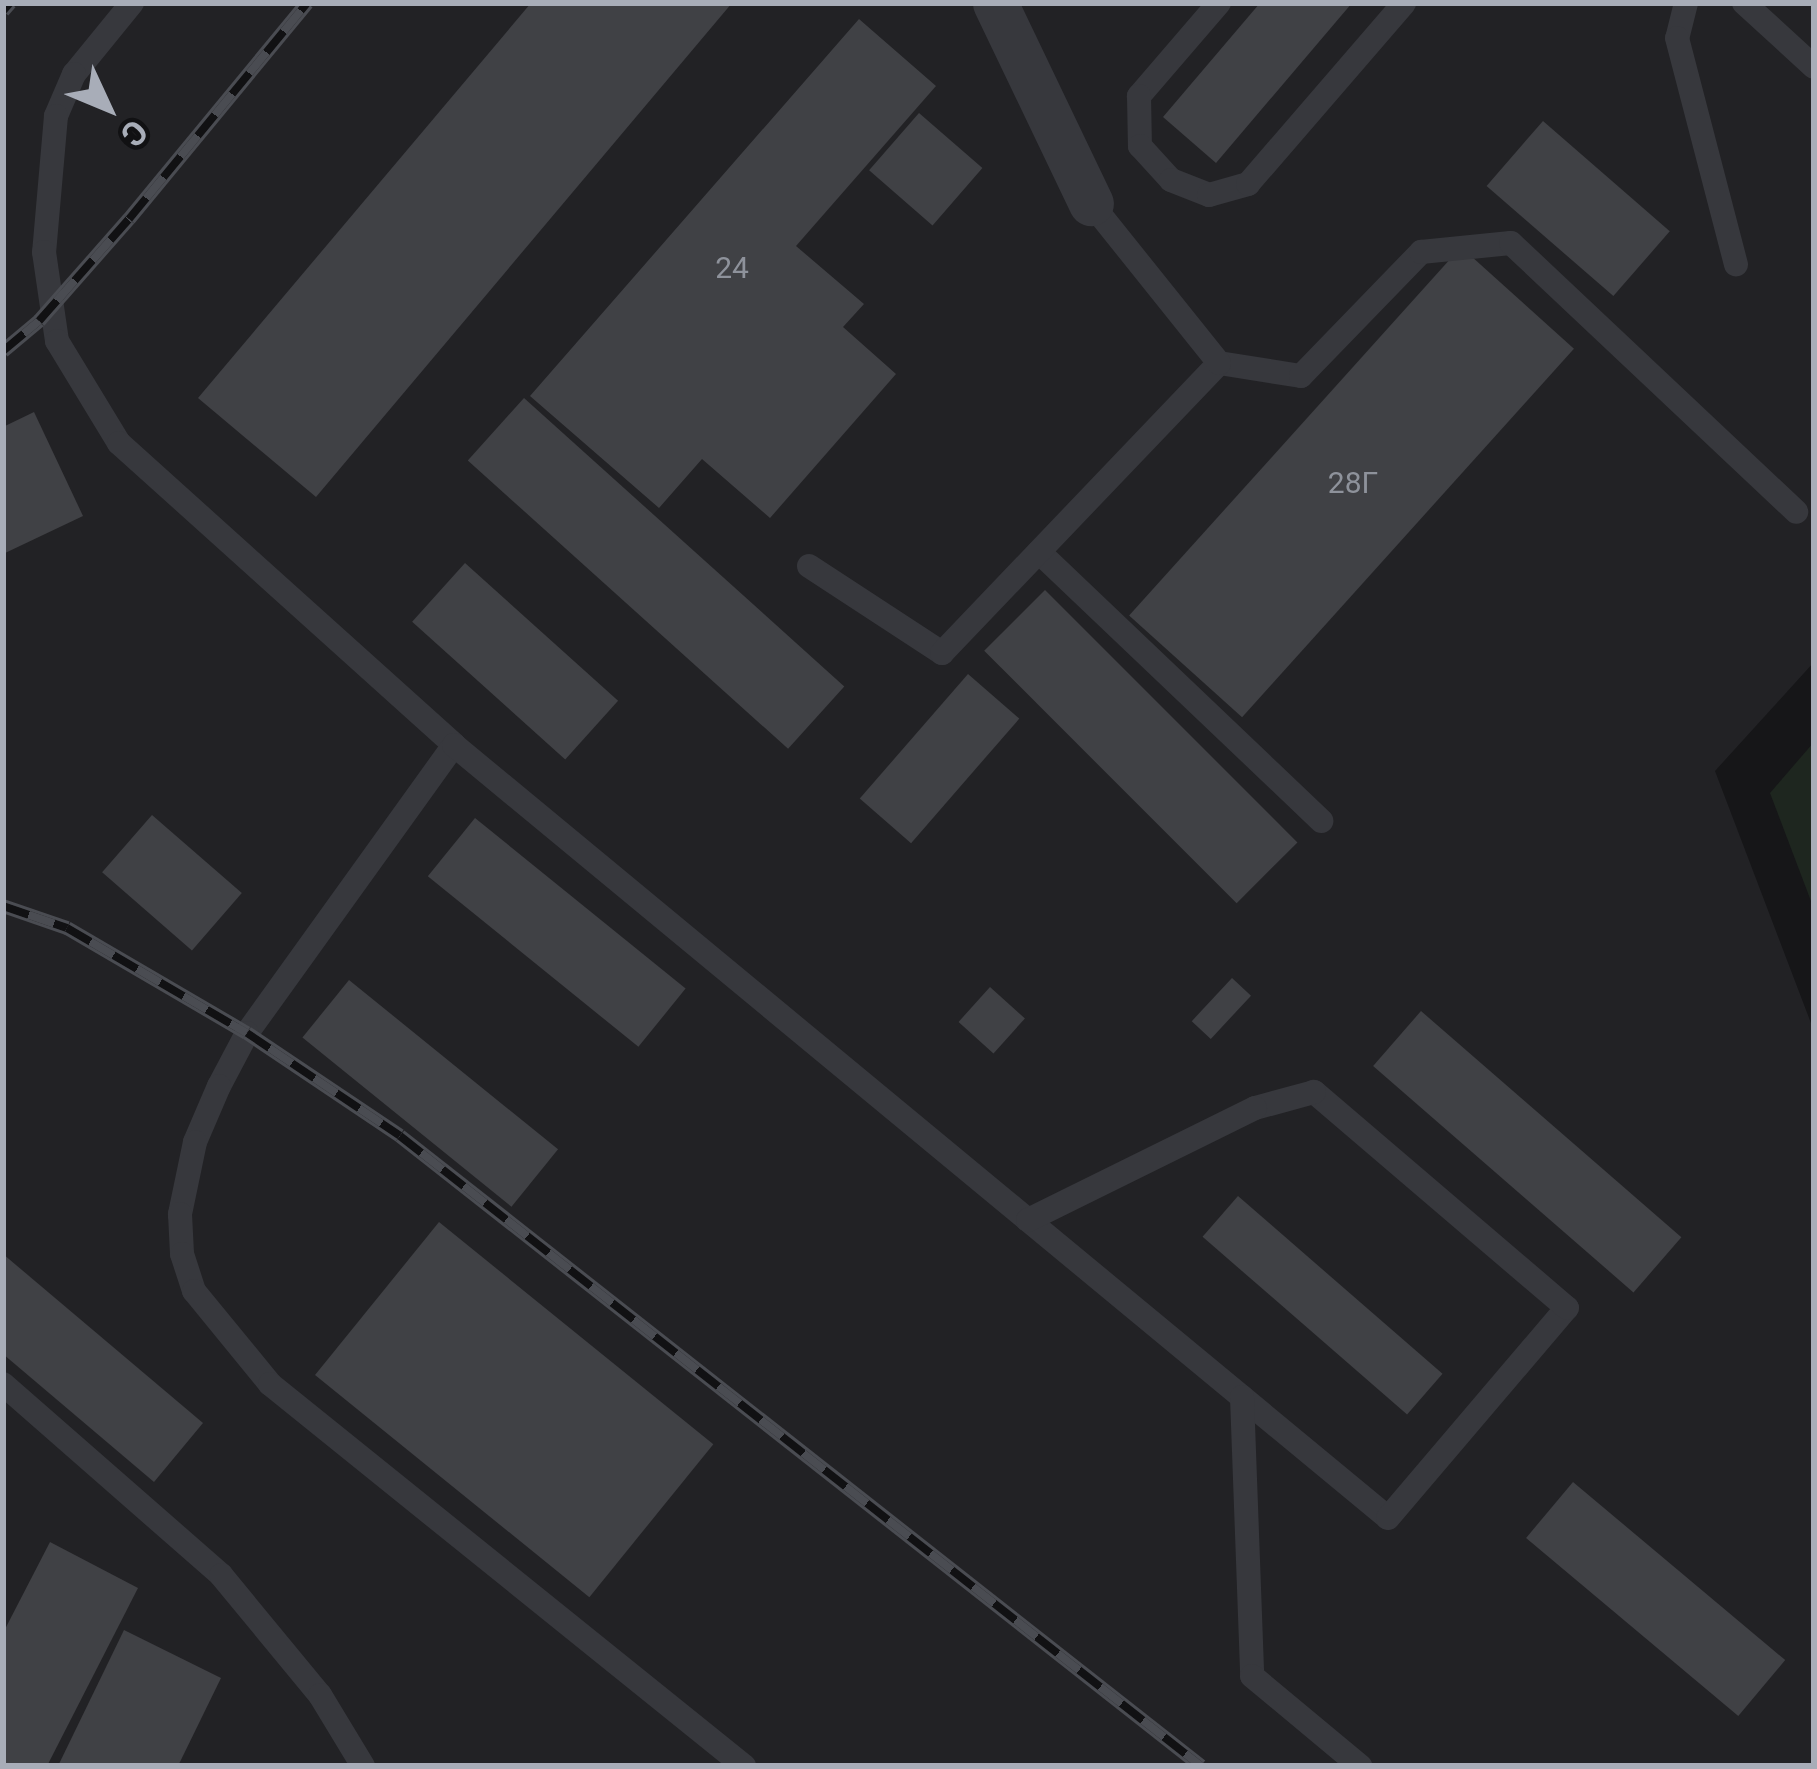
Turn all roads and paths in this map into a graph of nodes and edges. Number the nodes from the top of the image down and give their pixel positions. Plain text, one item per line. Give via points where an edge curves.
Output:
1 (132, 3) edge
2 (995, 3) edge
3 (1219, 3) edge
4 (1404, 3) edge
5 (1685, 3) edge
6 (1744, 3) edge
7 (1814, 67) edge
8 (1091, 203) joint
9 (1736, 264) dead end
10 (1219, 363) junction
11 (1796, 512) dead end
12 (1039, 552) junction
13 (809, 566) dead end
14 (454, 745) junction
15 (1322, 821) dead end
16 (1028, 1220) junction
17 (3, 1384) edge
18 (1242, 1397) junction
19 (363, 1766) edge
20 (744, 1766) edge
21 (1360, 1766) edge

1 - 14 lane via 74,74 56,116 44,252 57,340 118,443
2 - 8 street
3 - 4 lane via 1139,96 1140,146 1171,180 1209,195 1248,184
5 - 9 lane via 1677,38
6 - 7 lane
8 - 10 lane
10 - 11 lane via 1301,376 1421,252 1510,243
10 - 12 lane
12 - 13 lane via 942,653
12 - 15 lane
14 - 16 lane
14 - 20 lane via 247,1033 195,1142 180,1214 182,1254 194,1291 270,1384
16 - 18 lane
16 - 18 lane via 1255,1108 1314,1092 1567,1307 1388,1518
17 - 19 lane via 221,1575 320,1695
18 - 21 lane via 1252,1676

